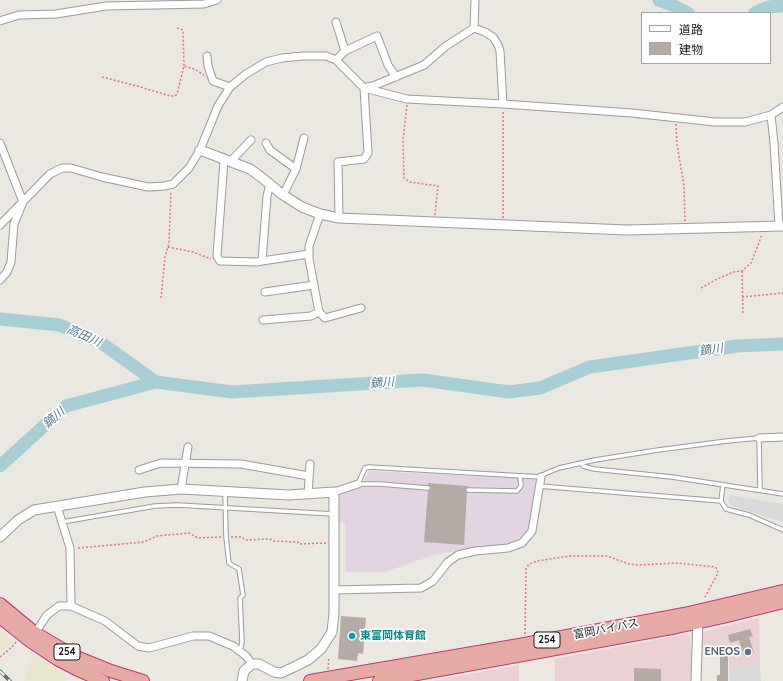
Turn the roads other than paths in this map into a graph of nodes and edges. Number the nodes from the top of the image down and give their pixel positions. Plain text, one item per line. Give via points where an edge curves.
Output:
1 (217, 0) edge
2 (475, 0) edge
3 (0, 21) edge
4 (336, 22) dead end
5 (474, 28) junction
6 (345, 51) junction
7 (207, 56) dead end
8 (336, 60) junction
9 (396, 77) junction
10 (230, 87) junction
11 (364, 88) junction
12 (503, 104) junction
13 (783, 107) edge
14 (771, 115) junction
15 (304, 138) dead end
16 (251, 140) dead end
17 (0, 143) edge
18 (266, 144) dead end
19 (200, 150) junction
20 (227, 161) junction
21 (296, 169) junction
22 (270, 184) junction
23 (283, 195) junction
24 (23, 202) junction
25 (320, 214) junction
26 (339, 218) junction
27 (0, 225) edge
28 (781, 226) edge
29 (309, 254) junction
30 (262, 261) junction
31 (0, 280) edge
32 (314, 284) junction
33 (265, 292) dead end
34 (361, 308) dead end
35 (319, 312) junction
36 (263, 320) dead end
37 (783, 437) edge
38 (759, 438) junction
39 (188, 447) dead end
40 (581, 463) junction
41 (186, 464) junction
42 (310, 464) dead end
43 (139, 470) dead end
44 (309, 476) junction
45 (520, 476) junction
46 (541, 477) junction
47 (358, 484) junction
48 (723, 485) junction
49 (539, 486) junction
50 (428, 488) dead end
51 (181, 489) junction
52 (468, 490) dead end
53 (760, 490) junction
54 (225, 491) junction
55 (334, 492) junction
56 (308, 494) junction
57 (783, 494) edge
58 (721, 501) junction
59 (57, 506) junction
60 (225, 508) junction
61 (334, 514) junction
62 (62, 522) junction
63 (783, 530) edge
64 (0, 537) edge
65 (334, 590) junction
66 (783, 591) edge
67 (783, 602) edge
68 (0, 604) edge
69 (71, 606) junction
70 (699, 615) junction
71 (0, 616) edge
72 (29, 636) junction
73 (240, 651) junction
74 (252, 664) junction
75 (103, 681) edge
76 (143, 681) edge
77 (242, 681) edge
78 (310, 681) edge
79 (379, 681) edge
80 (696, 681) edge

1 - 3 street via 204,4 106,6 56,14 19,15
2 - 5 street
4 - 6 street
5 - 9 street via 446,46 424,65
5 - 12 street via 493,37 498,45
6 - 8 street
6 - 9 street via 377,36 388,65
7 - 10 street via 213,81
8 - 10 street via 326,56 303,56 266,62
8 - 11 street
9 - 11 street
10 - 19 street via 218,106
11 - 12 street via 407,99
11 - 26 street via 368,153 364,159 338,162
12 - 14 street via 715,122 745,122
13 - 14 street
14 - 28 street
15 - 21 street
16 - 20 street
17 - 24 street
18 - 21 street via 270,150
19 - 20 street
19 - 24 street via 190,168 172,184 148,187 62,168 50,174
20 - 22 street via 250,169
20 - 30 street via 217,256 220,261
21 - 23 street
22 - 23 street
22 - 30 street
23 - 25 street
24 - 27 street
24 - 31 street via 14,224 11,262
25 - 26 street
25 - 29 street
26 - 28 street via 627,230
29 - 30 street
29 - 32 street
32 - 33 street
32 - 35 street
34 - 35 street via 325,318
35 - 36 street via 312,316
37 - 38 street
38 - 40 lane via 658,450
38 - 53 lane
39 - 41 street
40 - 46 lane via 559,468
40 - 48 lane via 594,469
41 - 43 street via 161,464
41 - 44 street via 241,464
41 - 51 street
42 - 44 street
44 - 56 street
45 - 46 lane
45 - 47 lane via 369,467
45 - 52 lane via 521,486 517,491
46 - 49 street
47 - 50 lane
47 - 55 street
48 - 53 lane
48 - 58 lane
49 - 58 lane
49 - 65 street via 532,532 522,543 508,548 458,555 448,562 433,581 421,588
51 - 54 street
51 - 59 street
53 - 57 lane
54 - 56 street
54 - 60 lane
55 - 56 street
55 - 61 street
58 - 63 lane via 726,509
59 - 62 street
59 - 64 street via 34,510 18,520
60 - 61 lane
60 - 62 lane via 155,506
60 - 73 lane via 229,563 239,569 243,595 240,598
61 - 65 street
62 - 69 street via 70,548
65 - 74 street via 332,632 316,654 294,668 281,672
66 - 70 highway, 富岡バイパス / 254
67 - 70 highway, 富岡バイパス / 254 via 722,617
68 - 72 highway, 254
69 - 72 street via 59,606 47,615
69 - 73 street via 105,621 138,646 149,648 193,636 209,636
70 - 78 highway, 富岡バイパス / 254
70 - 79 highway, 富岡バイパス / 254
70 - 80 street
71 - 72 highway, 254
72 - 75 highway, 254 via 57,660
72 - 76 highway, 254 via 111,671
73 - 74 street
74 - 77 street via 244,670

